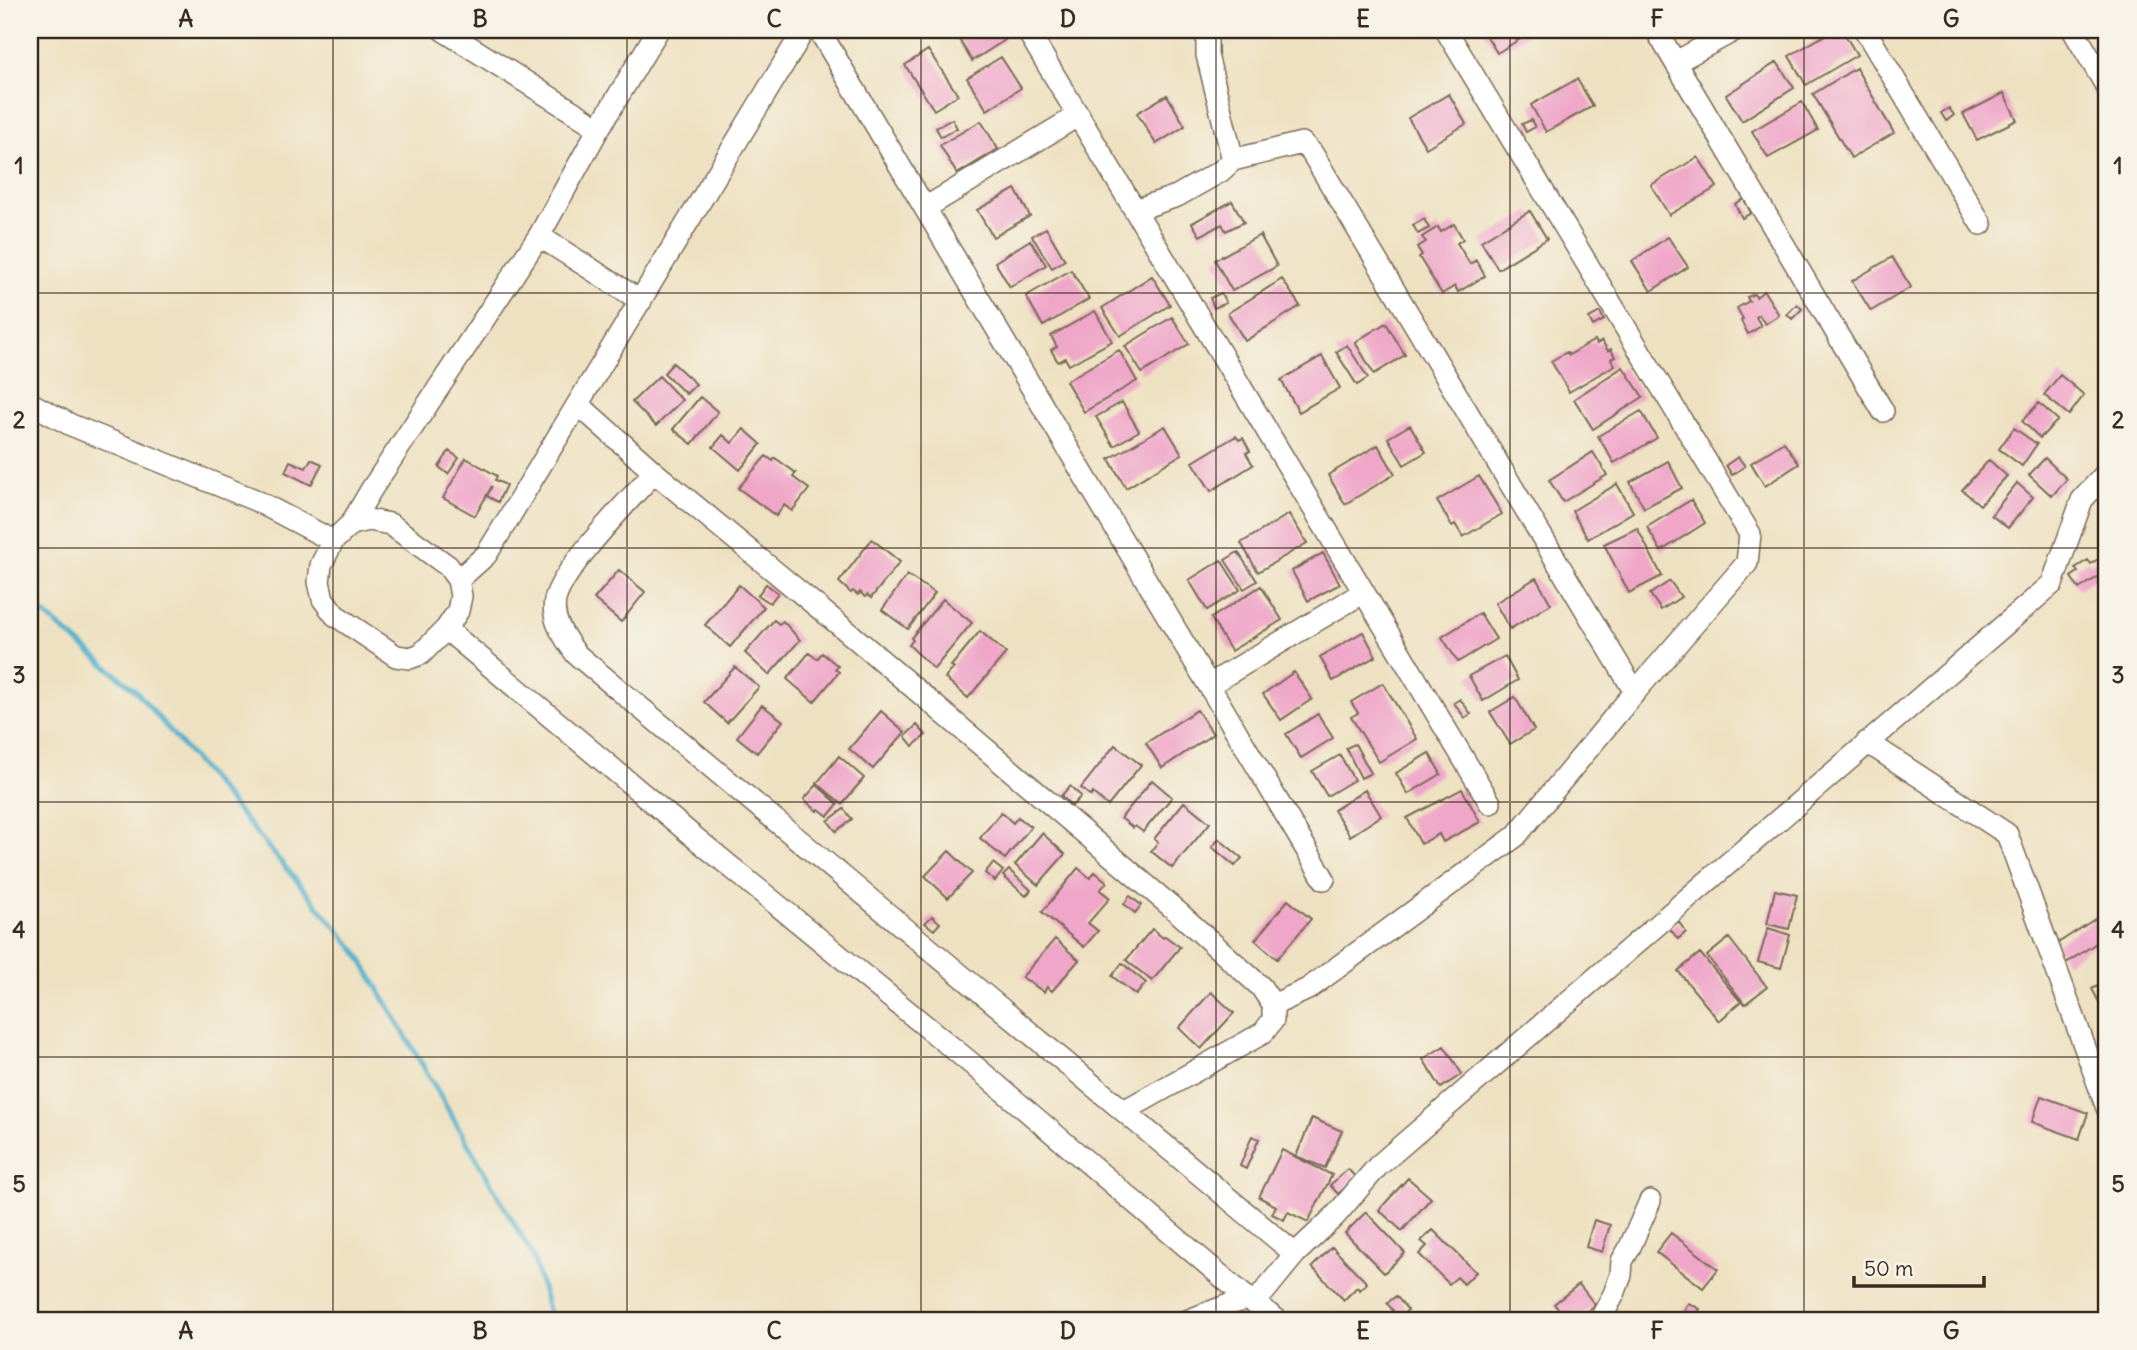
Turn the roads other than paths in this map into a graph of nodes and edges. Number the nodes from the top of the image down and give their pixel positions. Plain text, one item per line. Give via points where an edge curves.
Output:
1 (443, 30) edge
2 (658, 30) edge
3 (804, 30) edge
4 (819, 30) edge
5 (1027, 30) edge
6 (1208, 30) edge
7 (1446, 30) edge
8 (1656, 30) edge
9 (1735, 30) edge
10 (1866, 30) edge
11 (2073, 30) edge
12 (1676, 62) junction
13 (2107, 87) edge
14 (1079, 115) junction
15 (599, 128) junction
16 (1233, 160) junction
17 (925, 208) junction
18 (1135, 210) junction
19 (1980, 224) dead end
20 (539, 236) junction
21 (640, 301) junction
22 (30, 403) edge
23 (579, 405) junction
24 (1883, 411) dead end
25 (654, 472) junction
26 (2107, 472) edge
27 (351, 524) junction
28 (333, 541) junction
29 (458, 580) junction
30 (1364, 592) junction
31 (446, 629) junction
32 (1209, 685) junction
33 (1635, 692) junction
34 (1867, 742) junction
35 (1490, 803) dead end
36 (1324, 879) dead end
37 (1273, 1005) junction
38 (2107, 1108) edge
39 (1124, 1111) junction
40 (1650, 1201) dead end
41 (1295, 1254) junction
42 (1251, 1300) junction
43 (1189, 1320) edge
44 (1277, 1320) edge
45 (1600, 1320) edge

1 - 15 street
2 - 15 street
3 - 21 street
4 - 17 street
5 - 14 street
6 - 16 street via 1207,55
7 - 33 street via 1750,534 1747,563
8 - 12 street
9 - 12 street
10 - 19 street
11 - 13 street
12 - 24 street
14 - 17 street
14 - 18 street
15 - 20 street
16 - 18 street via 1221,172 1177,196
16 - 33 street via 1302,142 1312,153
17 - 32 street
18 - 30 street
20 - 21 street
20 - 27 street
21 - 23 street
22 - 28 street via 71,425 255,500
23 - 25 street
23 - 29 street via 486,555
25 - 37 street via 1180,914 1261,988
25 - 39 street via 568,572 555,601 558,629 576,654
26 - 34 street via 2082,500 2052,584
27 - 28 street
27 - 29 street via 369,520 390,524 448,566
28 - 31 street via 318,582 335,615 396,656 410,658 421,654
29 - 31 street via 460,603
30 - 32 street
30 - 35 street
31 - 42 street
32 - 36 street
33 - 37 street via 1516,836 1308,989
34 - 38 street via 2007,834
34 - 41 street via 1378,1166
37 - 39 street via 1273,1020 1264,1034
39 - 41 street
40 - 45 street
41 - 42 street
42 - 43 street
42 - 44 street

